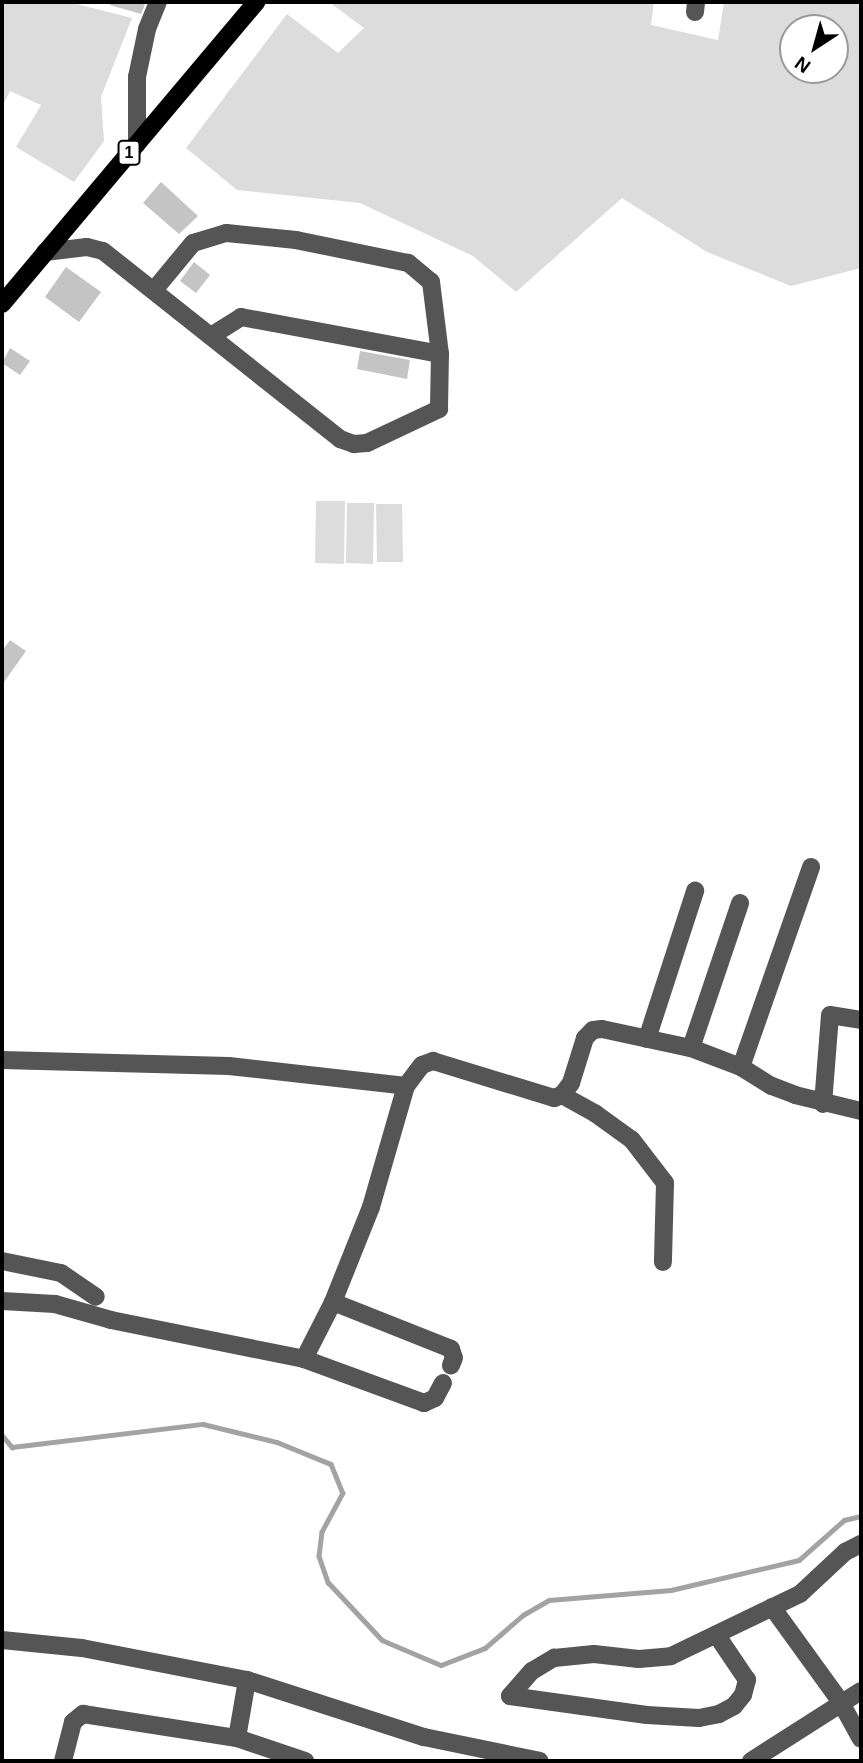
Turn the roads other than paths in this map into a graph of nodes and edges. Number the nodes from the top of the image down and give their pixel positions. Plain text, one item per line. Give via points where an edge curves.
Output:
1 (158, 2) edge
2 (256, 2) edge
3 (137, 144) junction
4 (45, 252) junction
5 (155, 289) junction
6 (2, 304) edge
7 (211, 336) junction
8 (440, 354) junction
9 (811, 867) dead end
10 (695, 891) dead end
11 (740, 903) dead end
12 (861, 1020) edge
13 (647, 1039) junction
14 (691, 1048) junction
15 (2, 1060) edge
16 (741, 1067) junction
17 (406, 1086) junction
18 (562, 1095) junction
19 (823, 1104) junction
20 (861, 1111) edge
21 (2, 1261) edge
22 (663, 1262) dead end
23 (96, 1297) dead end
24 (2, 1301) edge
25 (333, 1302) junction
26 (304, 1359) junction
27 (451, 1365) dead end
28 (443, 1383) dead end
29 (861, 1544) edge
30 (772, 1607) junction
31 (716, 1634) junction
32 (2, 1640) edge
33 (247, 1680) junction
34 (861, 1691) edge
35 (840, 1701) junction
36 (237, 1738) junction
37 (861, 1739) edge
38 (63, 1761) edge
39 (305, 1761) edge
40 (540, 1761) edge
41 (751, 1761) edge

1 - 3 street via 137,77
2 - 3 main road, 1
3 - 4 main road, 1
4 - 5 street via 87,247 103,251
4 - 6 main road, 1
5 - 7 street
5 - 8 street via 193,243 226,233 296,240 408,263 431,282
7 - 8 street via 241,317
7 - 8 street via 340,439 354,444 367,443 439,409
9 - 16 street
10 - 13 street
11 - 14 street
12 - 19 street via 830,1015
13 - 14 street
13 - 18 street via 593,1030 585,1038 571,1083
14 - 16 street
15 - 17 street via 229,1066
16 - 19 street via 772,1086
17 - 18 street via 422,1065 433,1061 542,1097
17 - 25 street via 371,1207
18 - 22 street via 632,1140 665,1183
19 - 20 street
21 - 23 street via 61,1273
24 - 26 street via 55,1304 111,1320
25 - 26 street
25 - 27 street via 451,1349
26 - 28 street via 424,1402 435,1398
29 - 30 street via 845,1552 800,1594
30 - 31 street
30 - 35 street
31 - 31 street via 747,1680 734,1706 719,1714 699,1718 647,1715 510,1696 532,1671 554,1658 671,1656
32 - 33 street via 82,1648
33 - 36 street
33 - 40 street via 453,1745
34 - 35 street
35 - 37 street
35 - 41 street
36 - 38 street via 83,1714 73,1722
36 - 39 street

